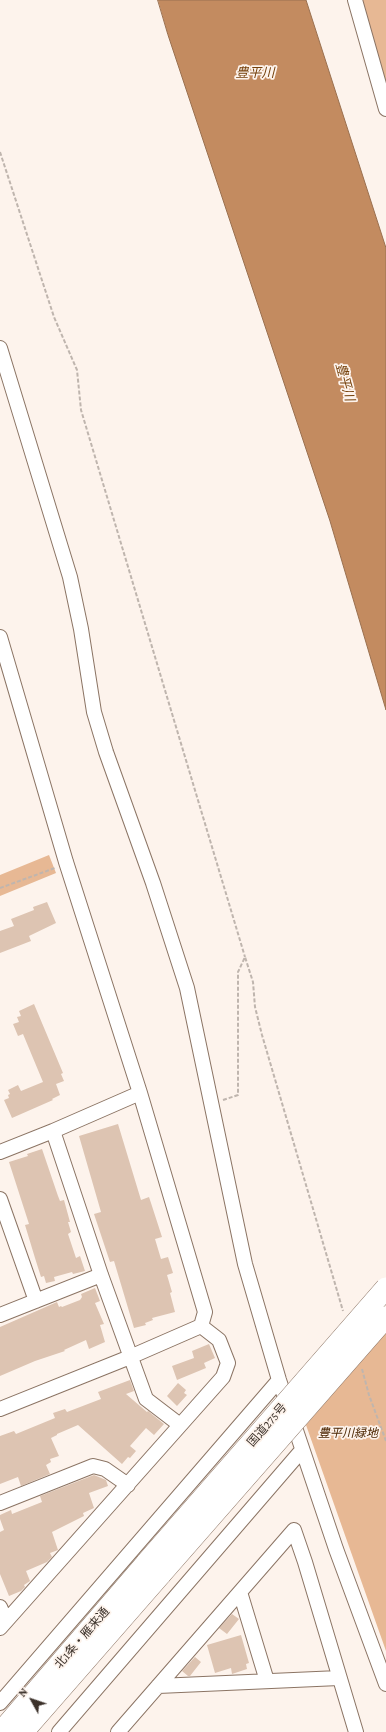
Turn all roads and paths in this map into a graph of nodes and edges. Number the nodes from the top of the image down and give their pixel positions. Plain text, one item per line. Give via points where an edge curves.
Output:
1 (355, 0) edge
2 (386, 109) edge
3 (0, 152) edge
4 (0, 348) edge
5 (0, 637) edge
6 (57, 867) dead end
7 (0, 888) edge
8 (245, 957) junction
9 (140, 1093) junction
10 (211, 1105) junction
11 (53, 1131) junction
12 (0, 1152) edge
13 (0, 1199) edge
14 (101, 1275) junction
15 (386, 1288) edge
16 (36, 1301) junction
17 (343, 1311) dead end
18 (0, 1315) edge
19 (386, 1317) edge
20 (201, 1326) junction
21 (130, 1357) junction
22 (362, 1368) dead end
23 (279, 1380) junction
24 (0, 1409) edge
25 (180, 1425) junction
26 (386, 1442) edge
27 (302, 1450) junction
28 (128, 1485) junction
29 (0, 1503) edge
30 (154, 1568) junction
31 (240, 1592) junction
32 (0, 1607) edge
33 (3, 1625) edge
34 (339, 1678) junction
35 (267, 1681) junction
36 (386, 1684) edge
37 (158, 1686) junction
38 (0, 1703) edge
39 (1, 1732) edge
40 (23, 1732) edge
41 (59, 1732) edge
42 (118, 1732) edge
43 (356, 1732) edge

1 - 2 street
3 - 8 path via 54,317 77,370 81,410
4 - 10 street via 70,578 96,718 187,988
5 - 9 street via 66,862
6 - 7 path
8 - 10 path via 238,972 238,1095
8 - 17 path via 254,982 255,1007 262,1035
9 - 11 street
9 - 20 street via 205,1312
10 - 23 street via 245,1264
11 - 12 street
11 - 14 street
13 - 16 street
14 - 16 street
14 - 21 street
15 - 30 highway, 国道275号, bridge
16 - 18 street
19 - 30 highway, 国道275号, bridge
20 - 21 street
20 - 25 street via 219,1340 228,1363 223,1377
21 - 24 street
21 - 25 street via 146,1399
22 - 26 path
23 - 27 street
23 - 38 street
25 - 28 street
27 - 36 street
27 - 41 street
28 - 29 street via 105,1469 93,1466
28 - 33 street
30 - 39 highway, 北1条・雁来通
30 - 40 highway, 北1条・雁来通
31 - 34 street via 294,1530
31 - 35 street
31 - 37 street
32 - 33 street
34 - 35 street
34 - 43 street
35 - 37 street
37 - 42 street

